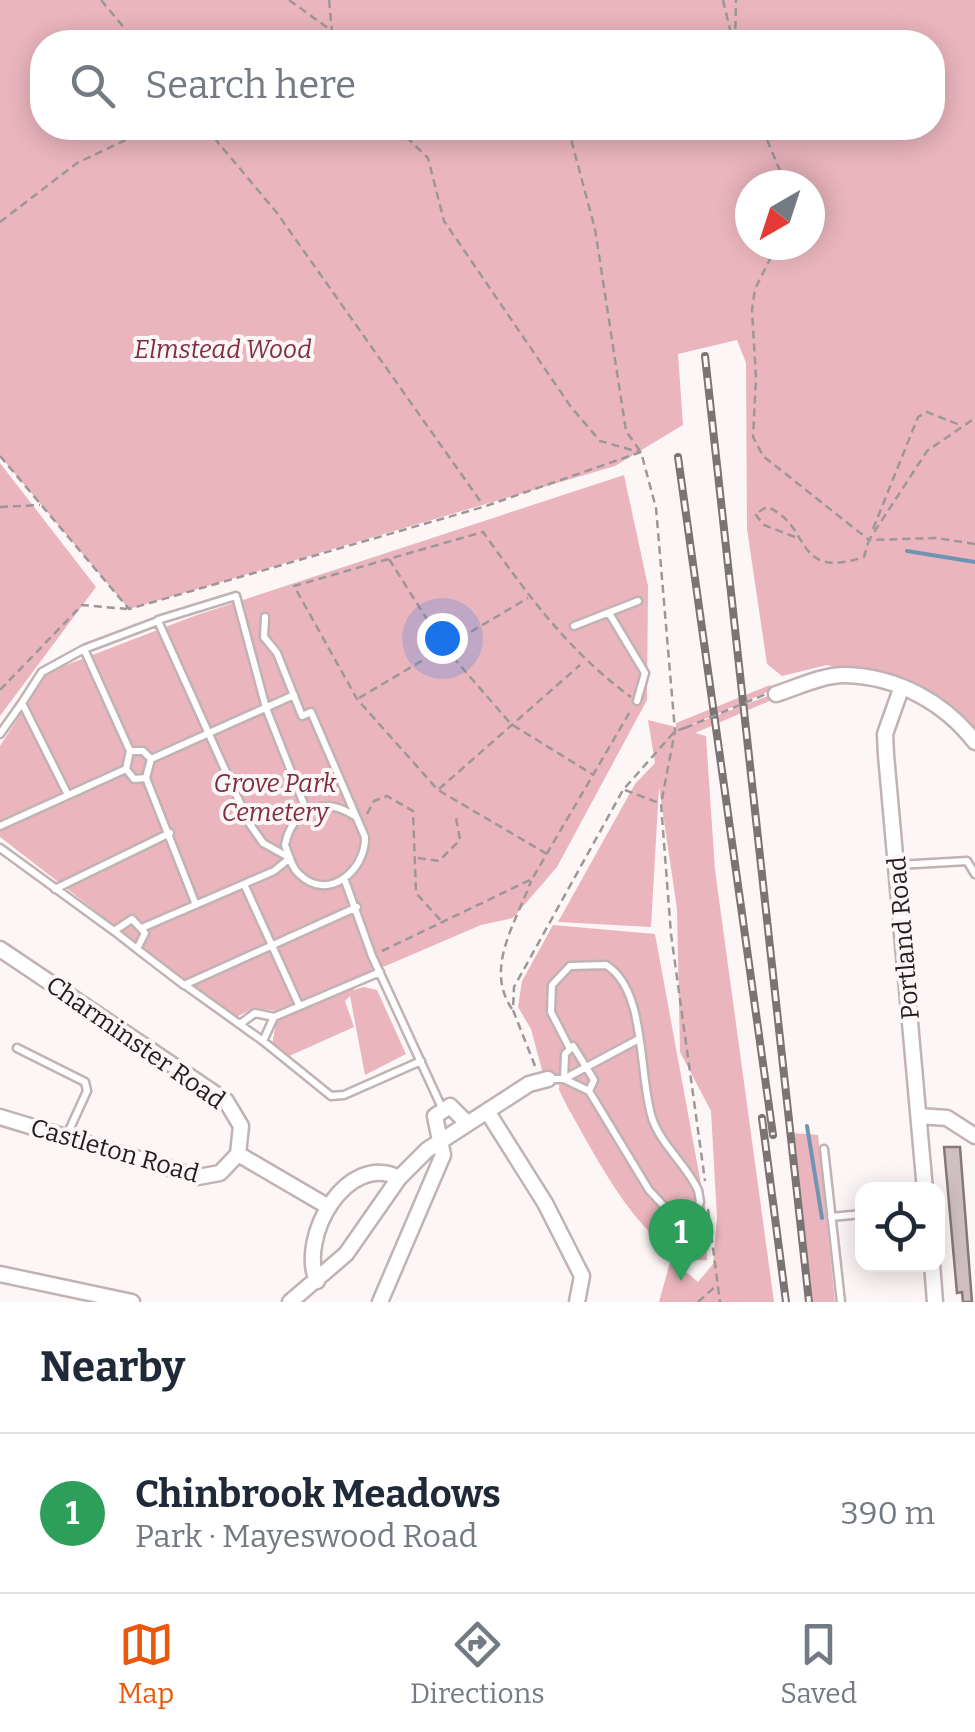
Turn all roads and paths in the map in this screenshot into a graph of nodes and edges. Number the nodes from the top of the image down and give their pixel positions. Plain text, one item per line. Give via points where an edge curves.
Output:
1 (100, 0) edge
2 (289, 0) edge
3 (329, 0) edge
4 (722, 0) edge
5 (736, 0) edge
6 (126, 30) edge
7 (329, 30) edge
8 (332, 30) edge
9 (731, 30) edge
10 (735, 30) edge
11 (125, 140) edge
12 (216, 140) edge
13 (409, 140) edge
14 (571, 140) edge
15 (767, 140) edge
16 (780, 170) edge
17 (0, 222) edge
18 (770, 260) edge
19 (975, 418) edge
20 (962, 425) junction
21 (640, 452) junction
22 (0, 456) edge
23 (41, 505) junction
24 (0, 507) edge
25 (484, 507) junction
26 (796, 537) junction
27 (870, 538) junction
28 (975, 544) edge
29 (389, 559) junction
30 (530, 597) junction
31 (638, 601) dead end
32 (129, 609) junction
33 (609, 613) junction
34 (266, 617) dead end
35 (158, 620) junction
36 (574, 626) dead end
37 (445, 648) junction
38 (84, 649) junction
39 (580, 664) dead end
40 (901, 688) junction
41 (0, 690) edge
42 (771, 694) joint
43 (294, 695) junction
44 (356, 699) junction
45 (637, 701) junction
46 (22, 702) junction
47 (266, 708) junction
48 (510, 724) junction
49 (675, 731) junction
50 (208, 732) junction
51 (0, 734) edge
52 (975, 742) edge
53 (130, 751) junction
54 (150, 759) junction
55 (126, 769) junction
56 (594, 775) junction
57 (146, 778) junction
58 (438, 790) junction
59 (623, 790) junction
60 (68, 795) junction
61 (661, 804) junction
62 (306, 812) junction
63 (353, 816) junction
64 (456, 818) dead end
65 (361, 825) junction
66 (0, 826) edge
67 (170, 832) junction
68 (0, 848) edge
69 (547, 854) junction
70 (290, 858) junction
71 (417, 858) junction
72 (896, 866) junction
73 (975, 874) edge
74 (344, 878) junction
75 (532, 879) junction
76 (244, 884) junction
77 (55, 889) junction
78 (196, 904) junction
79 (357, 908) junction
80 (444, 924) junction
81 (144, 927) junction
82 (114, 931) junction
83 (272, 946) junction
84 (0, 948) edge
85 (137, 949) junction
86 (372, 956) junction
87 (380, 972) junction
88 (184, 985) junction
89 (299, 1004) junction
90 (513, 1010) junction
91 (274, 1017) junction
92 (239, 1024) junction
93 (637, 1040) junction
94 (263, 1041) junction
95 (570, 1047) junction
96 (17, 1048) dead end
97 (420, 1061) junction
98 (584, 1065) junction
99 (550, 1080) junction
100 (589, 1091) junction
101 (442, 1108) junction
102 (487, 1111) junction
103 (919, 1116) junction
104 (0, 1117) edge
105 (467, 1122) junction
106 (975, 1136) edge
107 (66, 1138) junction
108 (440, 1140) junction
109 (824, 1149) dead end
110 (238, 1154) junction
111 (399, 1178) junction
112 (924, 1182) edge
113 (705, 1187) dead end
114 (327, 1206) junction
115 (708, 1206) dead end
116 (855, 1215) edge
117 (831, 1217) junction
118 (933, 1272) edge
119 (0, 1274) edge
120 (316, 1281) junction
121 (718, 1284) junction
122 (132, 1302) edge
123 (290, 1302) edge
124 (380, 1302) edge
125 (577, 1302) edge
126 (698, 1302) edge
127 (720, 1302) edge
128 (841, 1302) edge
129 (935, 1302) edge

1 - 6 path
2 - 7 path
3 - 8 path
4 - 9 path
5 - 10 path
11 - 17 path via 76,163
12 - 25 path via 277,212
13 - 21 path via 428,158 444,221 571,407 600,441
14 - 21 path via 595,230 626,431
15 - 16 path
18 - 27 path via 753,298 754,443
19 - 20 path
20 - 27 path via 927,451
20 - 27 path via 921,414
21 - 25 path
21 - 49 path via 656,508
22 - 23 path
23 - 24 path
23 - 32 path
25 - 32 path
26 - 26 path via 778,512 767,507 755,514 764,525
26 - 27 path via 808,554 832,564 864,557
27 - 28 path
29 - 30 path via 484,532
29 - 37 path
29 - 44 path via 294,586
30 - 37 path
30 - 45 path via 587,665
31 - 33 lane
32 - 41 path via 82,605
33 - 36 lane
33 - 45 lane via 645,674
34 - 43 lane via 264,637
35 - 38 lane
35 - 47 lane via 236,596
35 - 50 lane
37 - 44 path
37 - 48 path
38 - 46 lane via 42,672
38 - 53 lane
39 - 48 path
40 - 42 street via 844,675
40 - 52 street via 940,704
40 - 72 street, Portland Road via 885,734
42 - 49 path, bridge
43 - 47 lane
43 - 63 lane via 302,716 311,712
44 - 58 path
45 - 56 path
46 - 51 lane
46 - 60 lane
47 - 50 lane
47 - 62 lane
48 - 56 path
48 - 58 path
49 - 59 path
49 - 61 path
50 - 54 lane
50 - 70 lane via 249,824 263,843
53 - 54 lane
53 - 55 lane
54 - 57 lane
55 - 57 lane via 134,779
55 - 60 lane
56 - 69 path
57 - 67 lane
58 - 69 path
59 - 61 path
59 - 90 path via 514,986
60 - 66 lane
61 - 113 path
62 - 63 lane via 330,805
62 - 70 lane via 288,831
63 - 65 lane
64 - 71 path via 460,840 449,853 439,861
65 - 71 path via 374,801 387,796 403,803 413,810
65 - 74 lane via 362,862
67 - 77 lane
67 - 78 lane
68 - 77 lane
69 - 75 path
70 - 74 lane via 294,870 318,884
70 - 76 lane
71 - 80 path via 416,893
72 - 73 lane via 968,861
72 - 103 street, Portland Road
74 - 79 lane
75 - 80 path
75 - 90 path via 498,970
76 - 78 lane
76 - 83 lane
77 - 82 lane
78 - 81 lane
79 - 83 lane
79 - 86 lane
80 - 86 path
81 - 82 lane via 132,919
81 - 85 lane
82 - 85 lane
83 - 88 lane
83 - 89 lane
84 - 110 street, Charminster Road via 226,1101 241,1126
85 - 88 lane
86 - 87 lane
87 - 89 lane
87 - 97 lane
88 - 92 lane
89 - 91 lane
90 - 99 path
91 - 92 lane via 254,1013
91 - 94 lane
92 - 94 lane
93 - 95 lane via 622,980 606,965 590,963 566,968 550,990 551,1012
93 - 98 lane
93 - 100 lane via 653,1123 698,1190 692,1217 675,1218 655,1198
94 - 97 lane via 332,1096
95 - 98 lane via 578,1049
95 - 99 lane
96 - 107 lane via 85,1082
97 - 101 lane
98 - 99 lane
98 - 100 lane via 594,1080
99 - 100 lane
99 - 102 street
101 - 105 street via 453,1107
101 - 108 street via 435,1122
102 - 105 street
102 - 125 street via 582,1276
103 - 106 street via 947,1118
103 - 112 street, Portland Road
104 - 107 street, Castleton Road
105 - 108 street
107 - 110 street, Castleton Road via 198,1177 220,1173
108 - 111 street
108 - 124 street via 443,1155
109 - 117 lane
110 - 114 street, Castleton Road
111 - 114 street via 384,1172 368,1176
111 - 120 street via 346,1254
114 - 120 street via 310,1263
115 - 121 path
116 - 117 lane
117 - 128 lane
118 - 129 street
119 - 122 street
120 - 123 street
121 - 126 path
121 - 127 path

